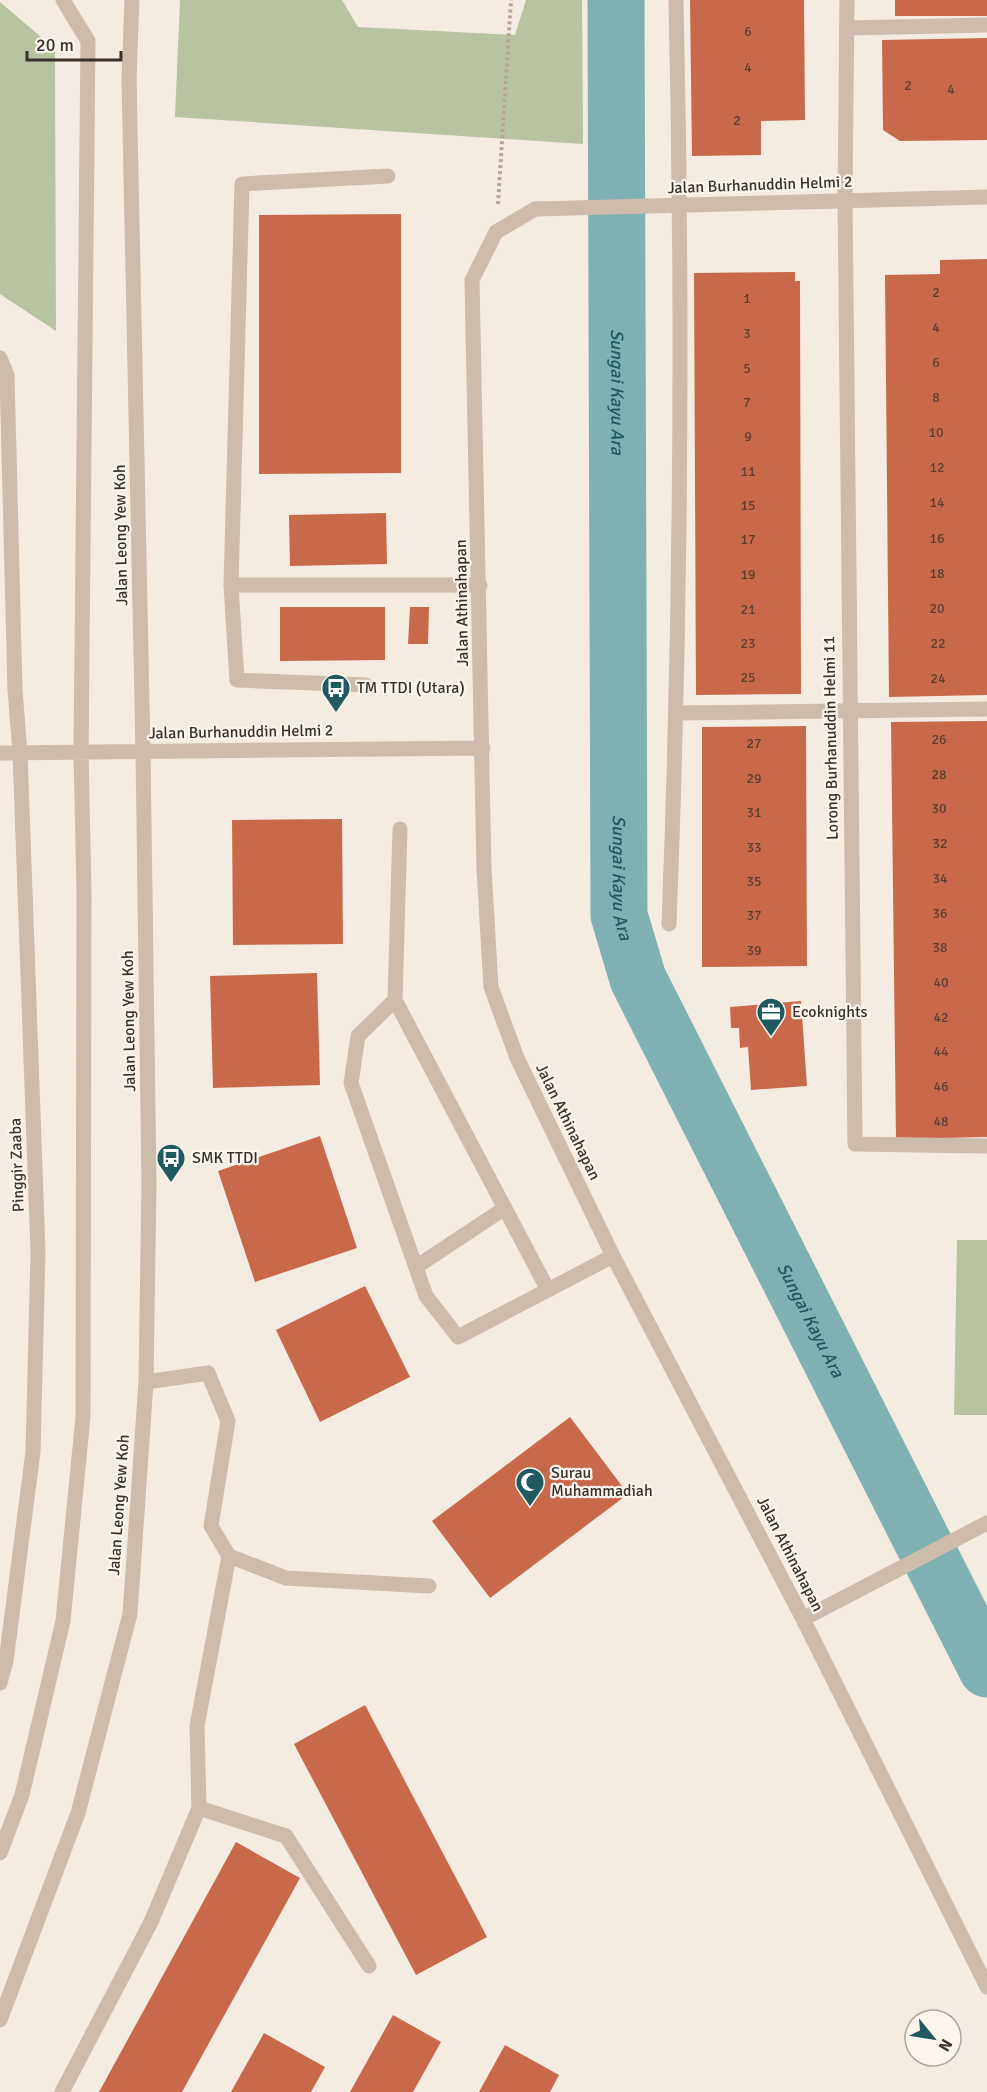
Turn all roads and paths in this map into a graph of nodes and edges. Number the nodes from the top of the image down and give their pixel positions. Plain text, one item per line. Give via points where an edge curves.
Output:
1 (63, 0) edge
2 (132, 0) edge
3 (511, 0) edge
4 (676, 0) edge
5 (847, 0) edge
6 (987, 25) edge
7 (847, 28) junction
8 (388, 176) dead end
9 (987, 197) edge
10 (845, 199) junction
11 (681, 206) junction
12 (496, 232) junction
13 (0, 358) edge
14 (231, 585) junction
15 (480, 585) junction
16 (366, 685) dead end
17 (987, 709) edge
18 (849, 710) junction
19 (677, 713) junction
20 (483, 748) junction
21 (143, 751) junction
22 (81, 752) junction
23 (0, 753) edge
24 (20, 753) junction
25 (400, 829) dead end
26 (669, 924) dead end
27 (395, 1000) junction
28 (987, 1146) edge
29 (505, 1208) junction
30 (613, 1256) junction
31 (416, 1267) junction
32 (548, 1290) junction
33 (146, 1382) junction
34 (980, 1527) edge
35 (229, 1556) junction
36 (429, 1586) dead end
37 (803, 1619) junction
38 (0, 1683) edge
39 (199, 1808) junction
40 (0, 1853) edge
41 (369, 1966) dead end
42 (987, 1987) edge
43 (0, 2020) edge
44 (62, 2092) edge

1 - 22 street via 88,42
2 - 21 street, Jalan Leong Yew Koh via 129,79
3 - 12 path
4 - 11 street
5 - 7 street, Lorong Burhanuddin Helmi 11
6 - 7 street
7 - 10 street, Lorong Burhanuddin Helmi 11
8 - 14 street via 242,184
9 - 10 street, Jalan Burhanuddin Helmi 2
10 - 11 street, Jalan Burhanuddin Helmi 2
10 - 18 street, Lorong Burhanuddin Helmi 11
11 - 12 street, Jalan Burhanuddin Helmi 2 via 535,209
11 - 19 street
12 - 15 street, Jalan Athinahapan via 472,280
13 - 24 street, Pinggir Zaaba via 7,375
14 - 15 street
14 - 16 street via 237,680
15 - 20 street, Jalan Athinahapan
17 - 18 street
18 - 19 street
18 - 28 street, Lorong Burhanuddin Helmi 11 via 855,1143
19 - 26 street
20 - 21 street, Jalan Burhanuddin Helmi 2
20 - 30 street, Jalan Athinahapan via 484,869 491,987 517,1058
21 - 22 street, Jalan Burhanuddin Helmi 2
21 - 33 street, Jalan Leong Yew Koh via 149,1184
22 - 24 street, Jalan Burhanuddin Helmi 2
22 - 40 street via 83,1417 63,1621 22,1795
23 - 24 street, Jalan Burhanuddin Helmi 2
24 - 38 street, Pinggir Zaaba via 38,1252 33,1452
25 - 27 street
27 - 29 street
27 - 31 street via 358,1036 351,1083
29 - 31 street
29 - 32 street
30 - 32 street
30 - 37 street, Jalan Athinahapan
31 - 32 street via 426,1296 458,1337
33 - 35 street via 208,1373 228,1421 211,1526
33 - 43 street, Jalan Leong Yew Koh via 130,1614 78,1813
34 - 37 street
35 - 36 street via 286,1578
35 - 39 street via 197,1726
37 - 42 street, Jalan Athinahapan
39 - 41 street via 286,1836
39 - 44 street via 151,1922

